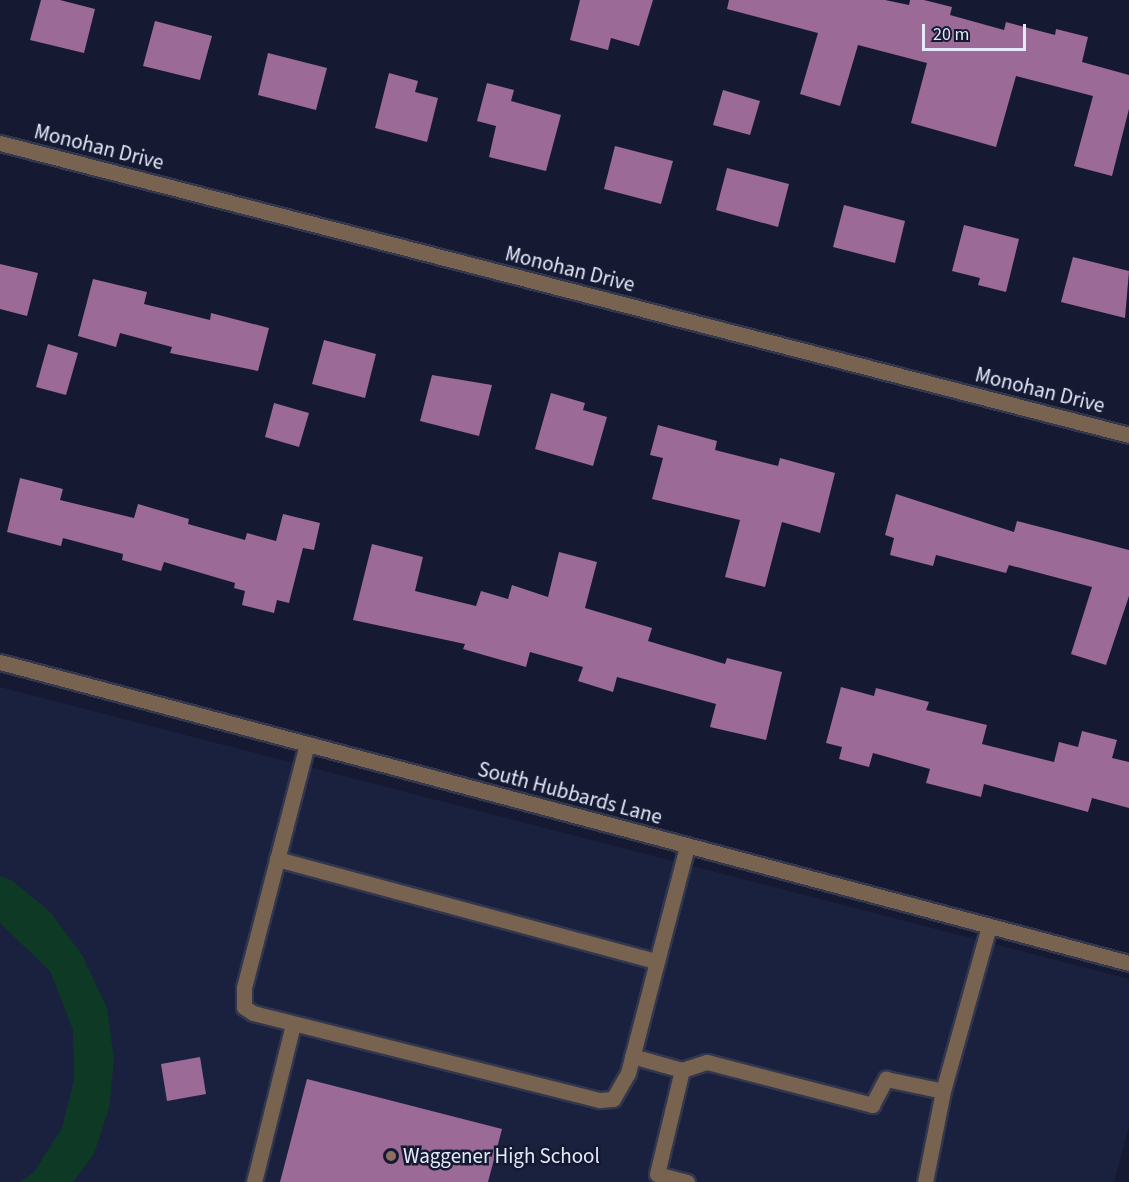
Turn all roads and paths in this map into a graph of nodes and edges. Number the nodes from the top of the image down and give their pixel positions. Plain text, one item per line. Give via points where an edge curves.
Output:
1 (0, 143) edge
2 (1129, 435) edge
3 (0, 662) edge
4 (307, 744) junction
5 (687, 846) junction
6 (277, 859) junction
7 (989, 926) junction
8 (656, 961) junction
9 (1129, 963) edge
10 (293, 1024) junction
11 (632, 1056) junction
12 (682, 1070) junction
13 (943, 1091) junction
14 (254, 1182) edge
15 (687, 1182) edge
16 (925, 1182) edge

1 - 2 street, Monohan Drive
3 - 4 street, South Hubbards Lane
4 - 5 street, South Hubbards Lane
4 - 6 street
5 - 7 street, South Hubbards Lane
5 - 8 street
6 - 8 street
6 - 10 street via 242,1001 249,1011
7 - 9 street, South Hubbards Lane
7 - 13 street
8 - 11 street
10 - 11 street via 606,1101 623,1088
10 - 14 street
11 - 12 street
12 - 13 street via 707,1062 872,1105 886,1079
12 - 15 street via 657,1174
13 - 16 street

